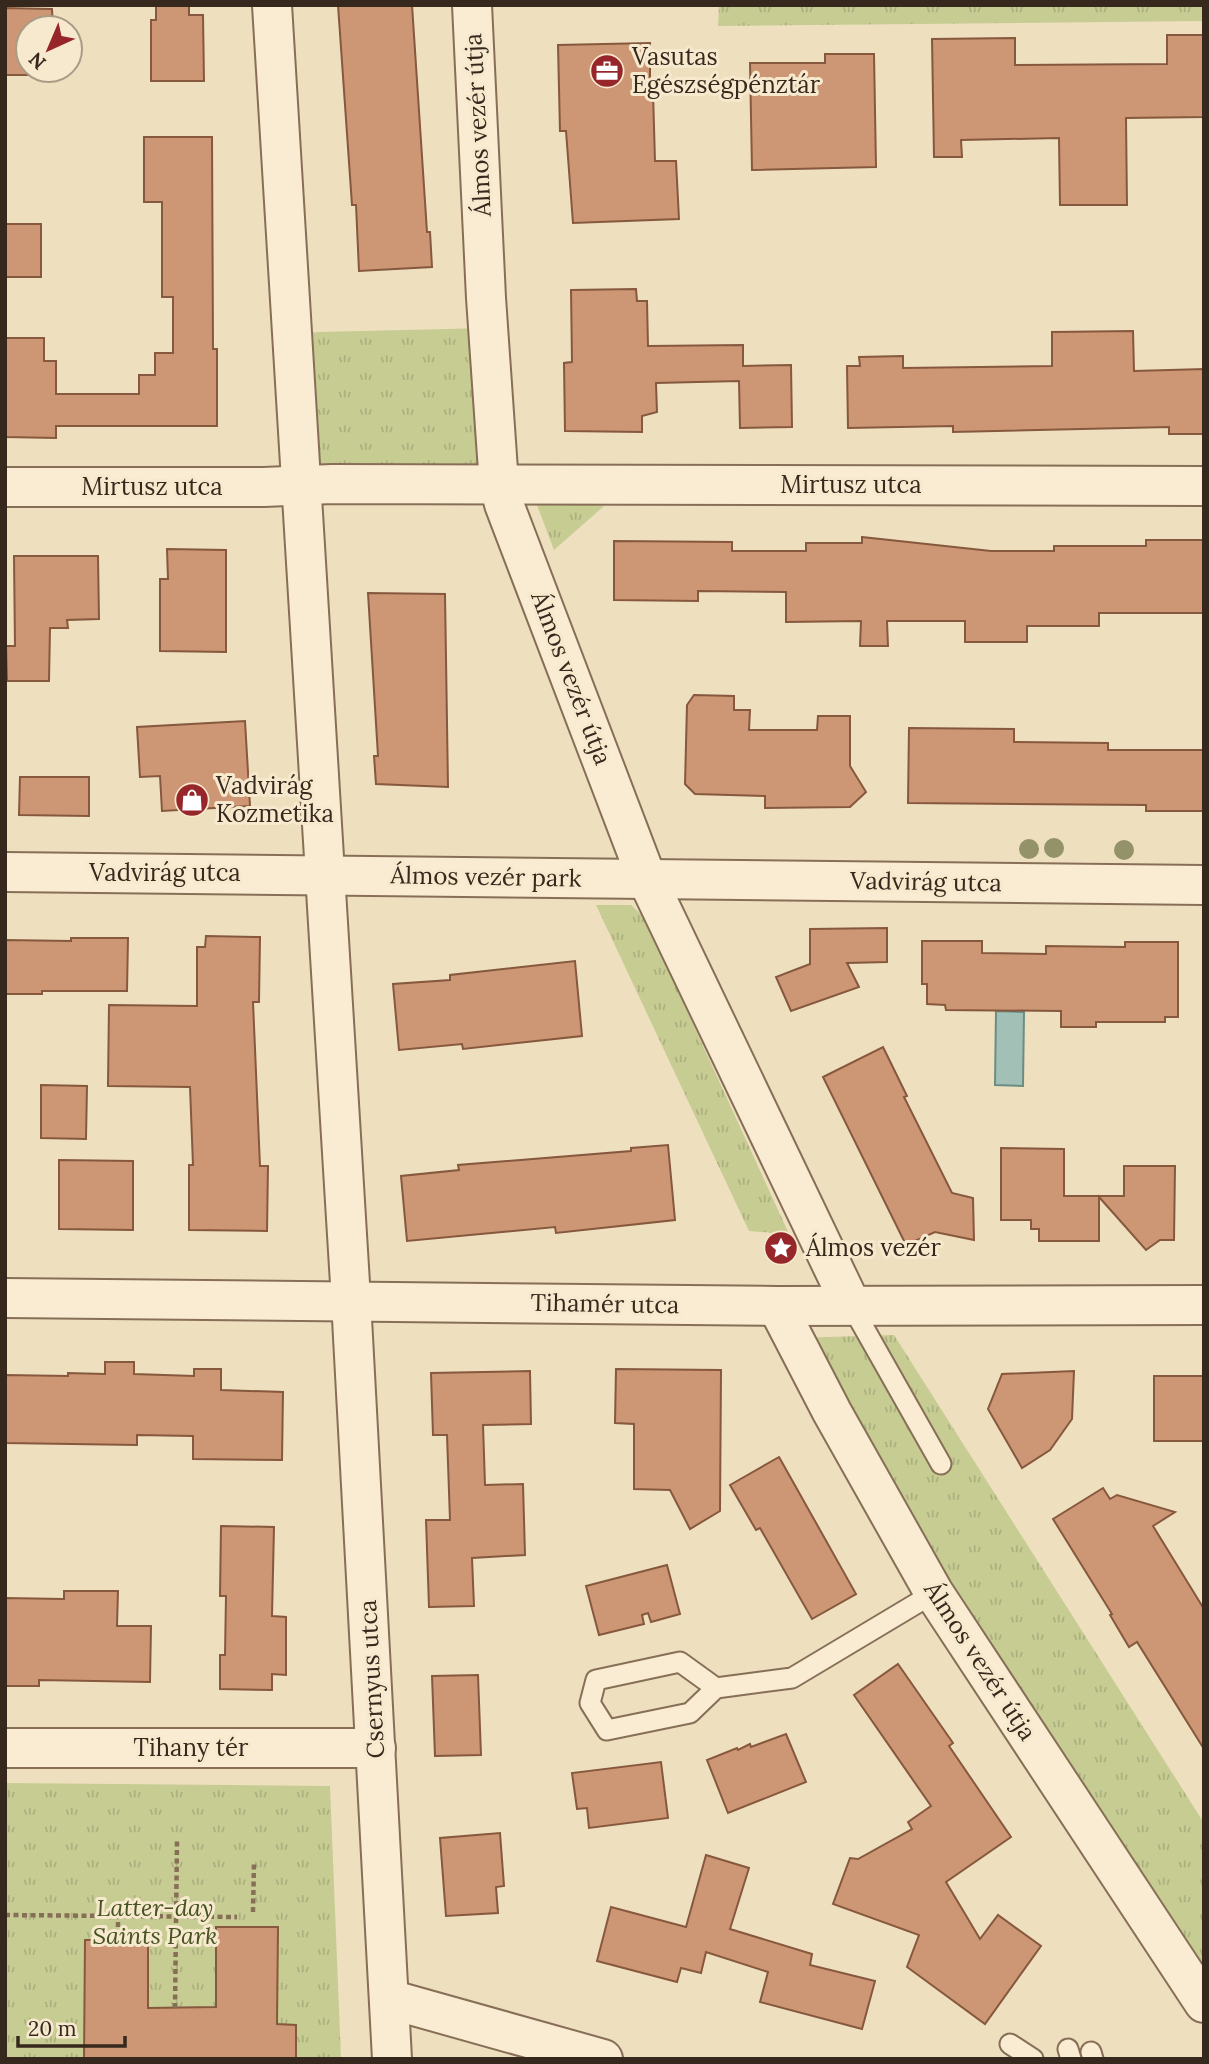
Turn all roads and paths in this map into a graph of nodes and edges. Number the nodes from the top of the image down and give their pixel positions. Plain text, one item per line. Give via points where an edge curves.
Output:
1 (272, 5) edge
2 (472, 5) edge
3 (499, 485) junction
4 (300, 486) junction
5 (1204, 486) edge
6 (5, 487) edge
7 (5, 872) edge
8 (324, 874) junction
9 (648, 879) junction
10 (1204, 885) edge
11 (5, 1298) edge
12 (351, 1300) junction
13 (851, 1305) junction
14 (1204, 1305) edge
15 (777, 1306) junction
16 (942, 1464) dead end
17 (934, 1593) junction
18 (716, 1688) junction
19 (5, 1748) edge
20 (376, 1748) junction
21 (177, 1840) dead end
22 (254, 1863) dead end
23 (253, 1912) dead end
24 (5, 1915) edge
25 (118, 1916) junction
26 (176, 1917) junction
27 (237, 1917) dead end
28 (118, 1927) dead end
29 (389, 1999) junction
30 (1204, 2003) edge
31 (175, 2008) dead end
32 (1010, 2044) dead end
33 (392, 2059) edge
34 (603, 2059) edge
35 (1033, 2059) edge

1 - 4 street
2 - 3 street, Álmos vezér útja
3 - 4 street
3 - 5 street, Mirtusz utca
3 - 9 street, Álmos vezér útja
4 - 6 street, Mirtusz utca
4 - 8 street
7 - 8 street, Vadvirág utca
8 - 9 street, Álmos vezér park
8 - 12 street
9 - 10 street, Vadvirág utca
9 - 13 street, Álmos vezér útja
11 - 12 street, Tihamér utca
12 - 15 street, Tihamér utca
12 - 20 street, Csernyus utca
13 - 14 street, Tihamér utca
13 - 15 street, Tihamér utca
13 - 16 lane
15 - 17 street, Álmos vezér útja
17 - 18 lane via 792,1678
17 - 30 street, Álmos vezér útja
18 - 18 lane via 680,1662 596,1680 590,1703 607,1730 690,1713
19 - 20 street, Tihany tér
20 - 29 street, Csernyus utca
21 - 26 path
22 - 23 path
24 - 25 path
25 - 26 path
25 - 28 path
26 - 27 path
26 - 31 path
29 - 33 street, Csernyus utca
29 - 34 street
32 - 35 lane

